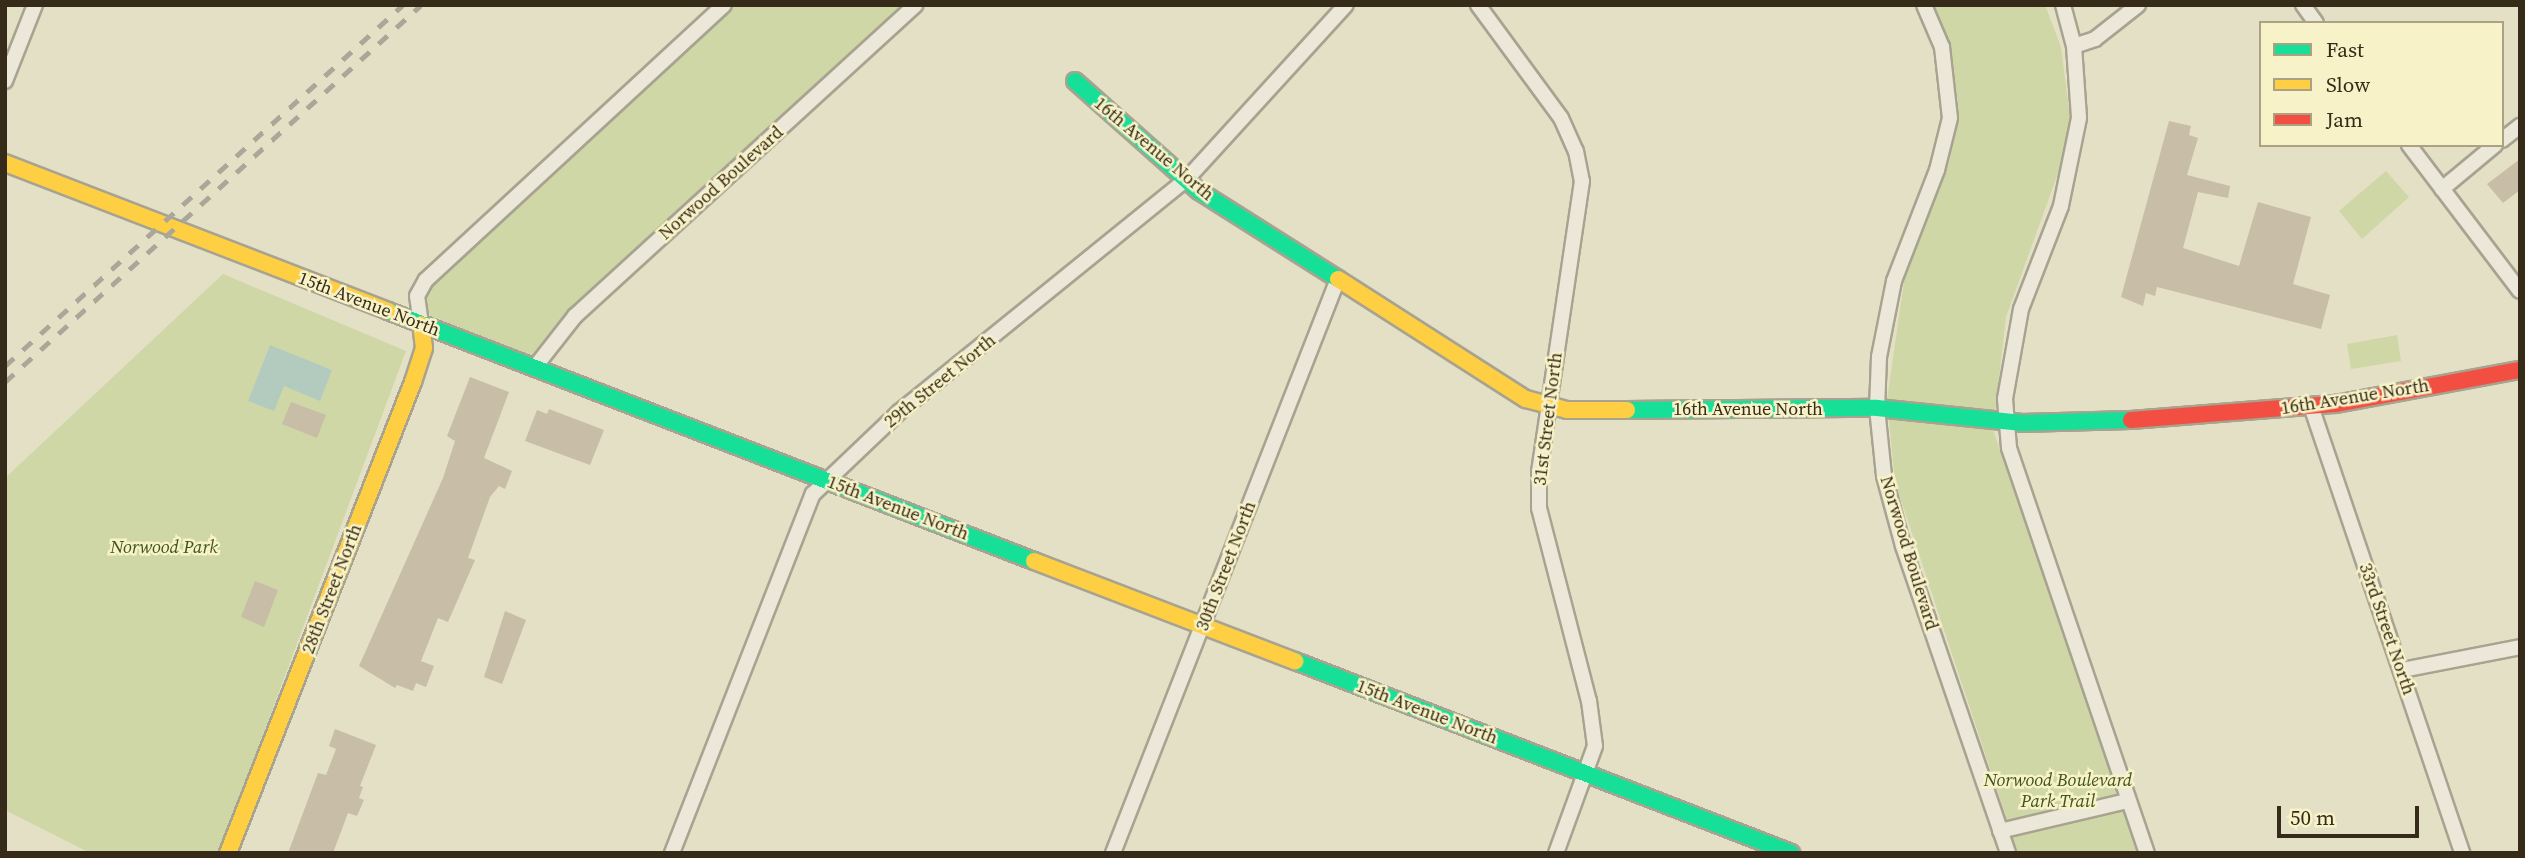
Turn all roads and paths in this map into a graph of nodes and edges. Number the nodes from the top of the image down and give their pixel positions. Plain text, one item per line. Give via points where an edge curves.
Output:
1 (35, 5) edge
2 (724, 5) edge
3 (915, 5) edge
4 (1346, 5) edge
5 (1478, 5) edge
6 (1924, 5) edge
7 (2063, 5) edge
8 (2138, 5) edge
9 (2305, 6) edge
10 (2315, 21) edge
11 (2074, 46) junction
12 (5, 80) edge
13 (1075, 81) dead end
14 (2520, 125) edge
15 (2504, 138) edge
16 (2410, 147) edge
17 (2494, 147) edge
18 (5, 163) edge
19 (1186, 180) junction
20 (2442, 189) junction
21 (1338, 279) junction
22 (2520, 291) edge
23 (421, 324) junction
24 (535, 368) junction
25 (2520, 370) edge
26 (1549, 405) junction
27 (2311, 406) junction
28 (1877, 408) junction
29 (2007, 420) junction
30 (826, 480) junction
31 (1202, 625) junction
32 (2520, 647) edge
33 (2402, 670) junction
34 (1587, 774) junction
35 (2127, 801) junction
36 (2003, 845) edge
37 (228, 853) edge
38 (672, 853) edge
39 (1113, 853) edge
40 (1556, 853) edge
41 (1791, 853) edge
42 (2147, 853) edge
43 (2462, 853) edge

1 - 12 street
2 - 23 street via 426,280 417,296
3 - 24 street, Norwood Boulevard via 575,316
4 - 19 street, 29th Street North
5 - 26 street, 31st Street North via 1561,118 1576,151 1582,181
6 - 28 street, Norwood Boulevard via 1942,47 1950,118 1937,170 1894,281 1879,357
7 - 11 street
8 - 11 street via 2095,39
9 - 10 street
11 - 29 street via 2079,118 2073,159 2061,206 2021,309 2005,399
13 - 19 street, 16th Avenue North
14 - 15 street
16 - 20 street
17 - 20 street
18 - 23 street, 15th Avenue North
19 - 21 street, 16th Avenue North
19 - 30 street, 29th Street North via 899,412
20 - 22 street
21 - 26 street, 16th Avenue North via 1526,399
21 - 31 street, 30th Street North
23 - 24 street, 15th Avenue North
23 - 37 street, 28th Street North via 424,348 413,382
24 - 30 street, 15th Avenue North
25 - 27 street, 16th Avenue North
26 - 28 street, 16th Avenue North via 1567,410
26 - 34 street, 31st Street North via 1539,471 1539,508 1588,701 1595,746
27 - 29 street, 16th Avenue North via 2164,419
27 - 33 street, 33rd Street North
28 - 29 street, 16th Avenue North
28 - 36 street, Norwood Boulevard via 1884,476 1903,546
29 - 35 street via 2009,448
30 - 31 street, 15th Avenue North
30 - 38 street, 29th Street North via 812,497
31 - 34 street, 15th Avenue North
31 - 39 street, 30th Street North
32 - 33 street
33 - 43 street, 33rd Street North
34 - 40 street, 31st Street North
34 - 41 street, 15th Avenue North
35 - 36 street
35 - 42 street

